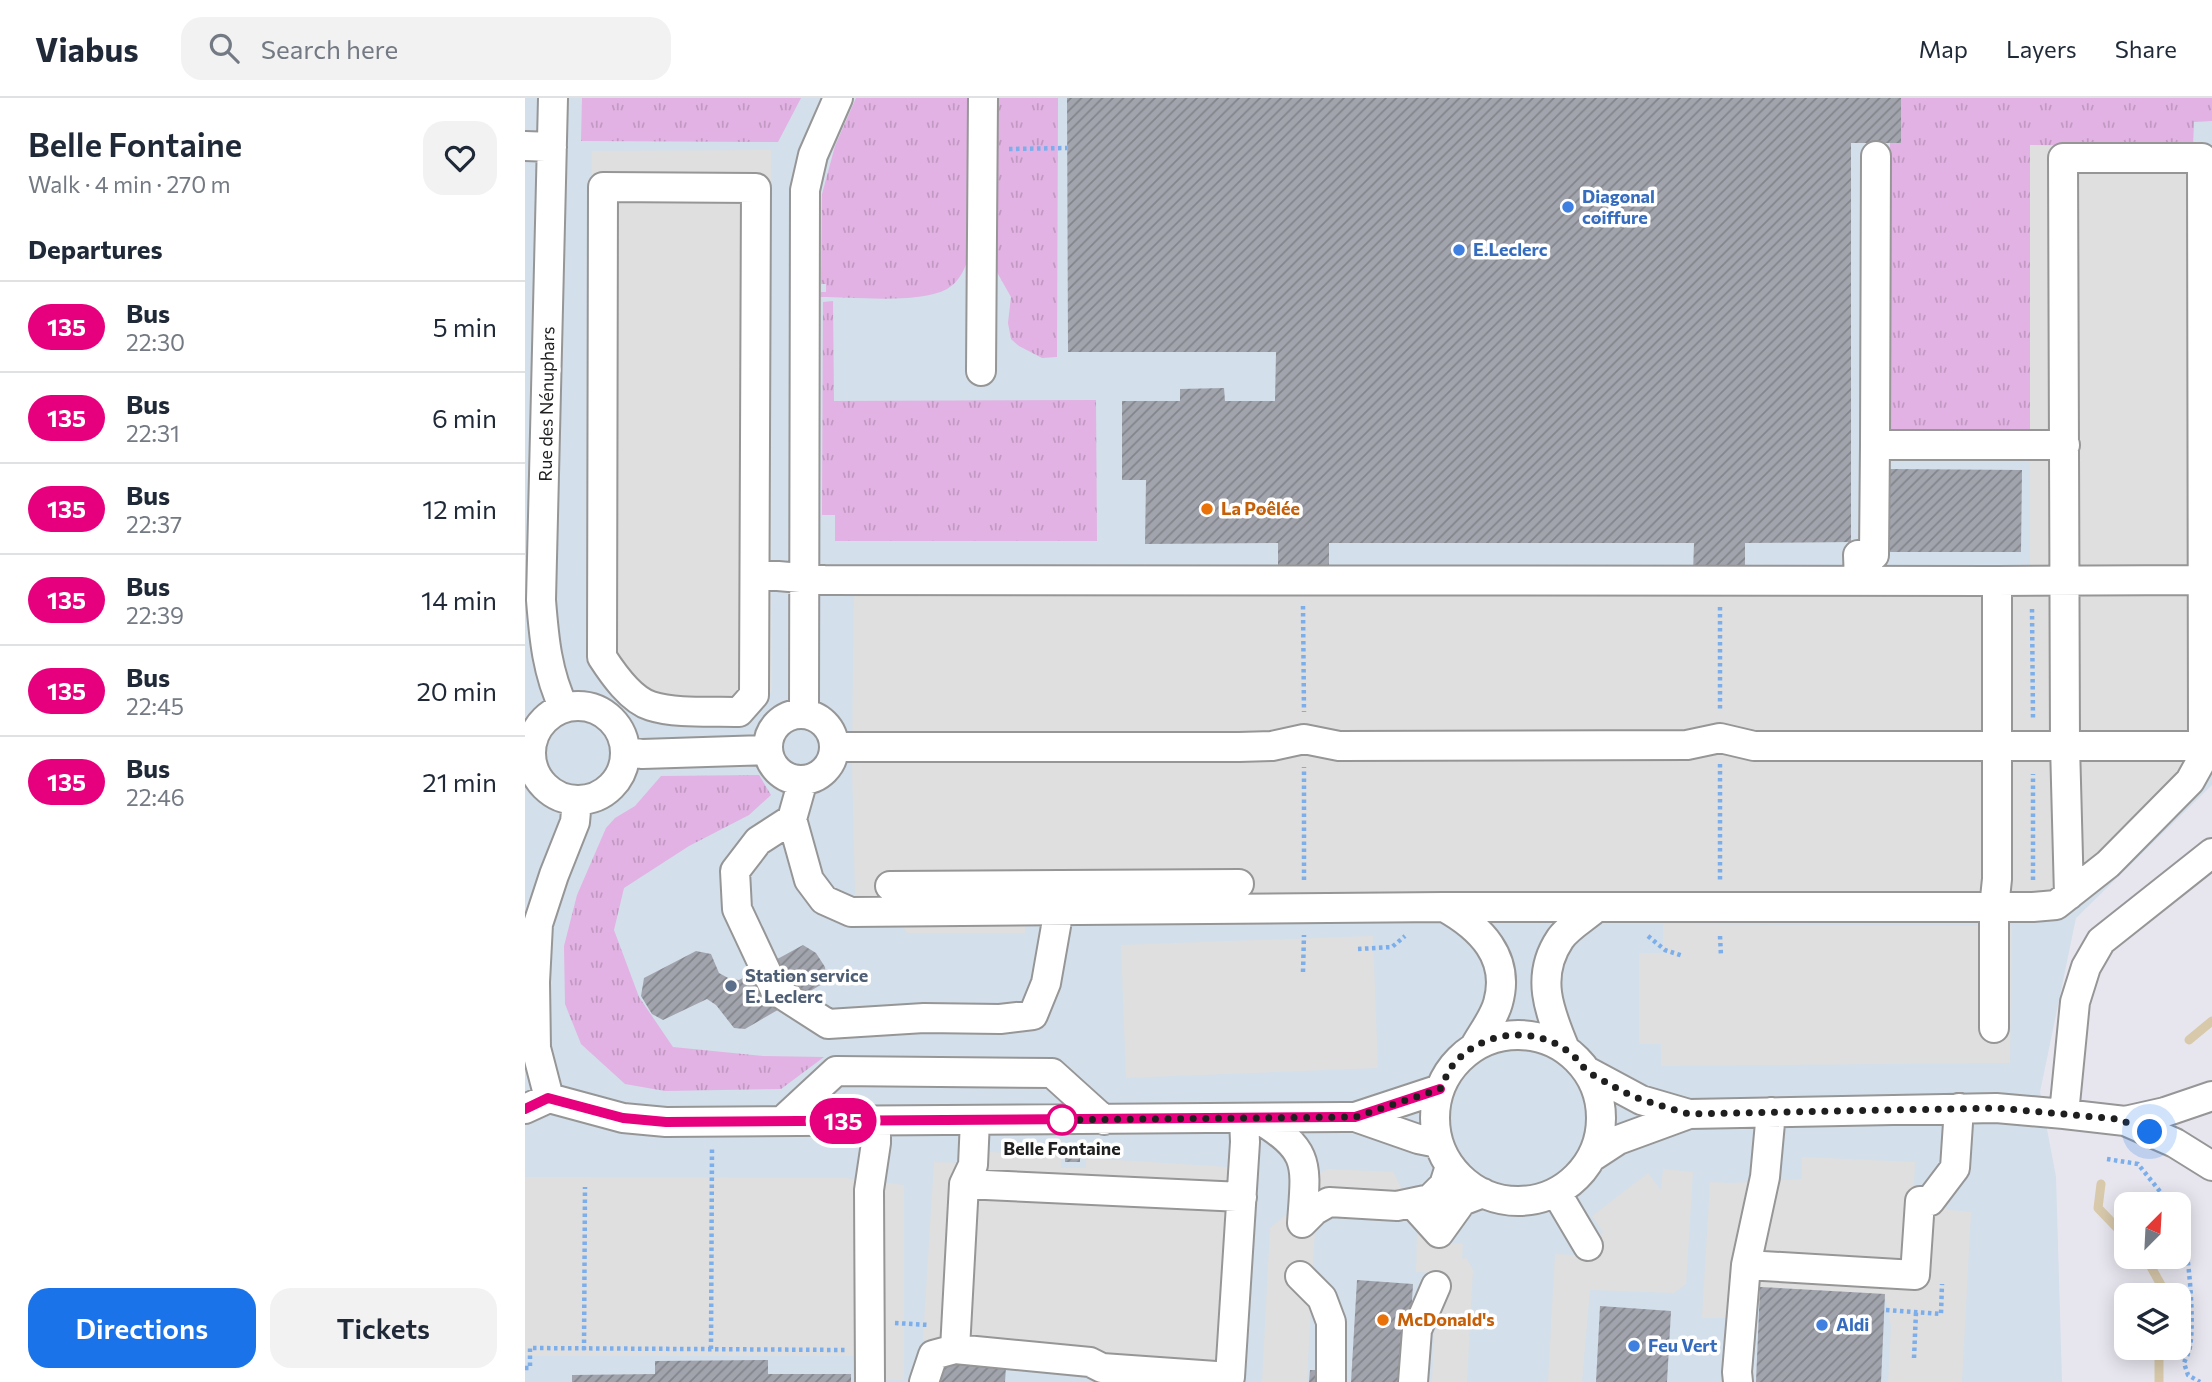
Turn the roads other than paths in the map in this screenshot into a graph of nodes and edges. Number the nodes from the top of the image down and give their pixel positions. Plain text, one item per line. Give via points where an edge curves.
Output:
1 (553, 98) edge
2 (838, 98) edge
3 (983, 98) edge
4 (539, 147) edge
5 (1876, 156) dead end
6 (981, 371) dead end
7 (536, 399) edge
8 (1875, 445) junction
9 (2065, 445) junction
10 (535, 481) edge
11 (755, 573) junction
12 (804, 577) junction
13 (1859, 580) junction
14 (2066, 580) junction
15 (2203, 580) junction
16 (1997, 581) junction
17 (564, 708) junction
18 (804, 714) junction
19 (528, 743) edge
20 (1996, 745) junction
21 (2065, 745) junction
22 (2203, 746) junction
23 (835, 747) junction
24 (768, 750) junction
25 (625, 751) junction
26 (803, 780) junction
27 (532, 784) edge
28 (577, 800) junction
29 (792, 819) junction
30 (2212, 853) edge
31 (1239, 884) dead end
32 (890, 886) dead end
33 (2069, 895) junction
34 (1444, 907) junction
35 (1597, 907) junction
36 (1994, 908) junction
37 (1059, 909) junction
38 (1994, 1028) dead end
39 (1475, 1046) junction
40 (1565, 1049) junction
41 (1587, 1071) junction
42 (1440, 1089) junction
43 (2212, 1096) edge
44 (537, 1104) edge
45 (1959, 1108) junction
46 (1771, 1112) junction
47 (1689, 1114) junction
48 (2064, 1114) junction
49 (1355, 1117) junction
50 (1251, 1118) junction
51 (1104, 1120) junction
52 (782, 1121) junction
53 (876, 1121) junction
54 (975, 1121) junction
55 (2125, 1121) junction
56 (1444, 1154) junction
57 (1592, 1157) junction
58 (2212, 1166) edge
59 (964, 1184) junction
60 (1556, 1192) junction
61 (1483, 1194) junction
62 (1242, 1198) junction
63 (1412, 1203) junction
64 (1588, 1246) dead end
65 (1747, 1265) junction
66 (1300, 1276) dead end
67 (1436, 1286) dead end
68 (955, 1337) junction
69 (1229, 1380) edge
70 (870, 1382) edge
71 (924, 1382) edge
72 (1331, 1382) edge
73 (1413, 1382) edge
74 (1738, 1382) edge

1 - 4 street, Rue des Nénuphars
2 - 12 street via 813,155 805,190
3 - 6 street
4 - 7 street, Rue des Nénuphars
5 - 8 street
7 - 10 street, Rue des Nénuphars
8 - 9 street
8 - 13 street via 1874,555 1858,555
9 - 14 street
9 - 15 street via 2063,158 2201,158
10 - 17 street, Rue des Nénuphars via 545,649
11 - 11 street via 756,188 603,187 602,657 617,681 649,706 739,712 754,695
11 - 12 street
12 - 13 street
12 - 18 street
13 - 16 street
14 - 15 street
14 - 16 street
14 - 21 street
15 - 22 street
16 - 20 street
17 - 19 street via 543,721
17 - 25 street via 593,708 605,714 623,737
18 - 23 street via 823,721
18 - 24 street via 778,723
19 - 27 street
20 - 21 street
20 - 23 street via 1754,746 1720,738 1687,746 1339,746 1304,740 1239,747
20 - 36 street
21 - 22 street
21 - 33 street
22 - 33 street via 2190,781 2108,864
23 - 26 street via 829,766
24 - 25 street
24 - 26 street via 784,775
25 - 28 street via 617,780 592,798
26 - 29 street
27 - 28 street
28 - 44 street via 575,822 538,924
29 - 37 street via 809,880 824,900 851,912
29 - 37 street via 758,841 735,871 737,909 775,990 828,1024 1033,1015 1046,983
30 - 48 street via 2101,941 2086,967 2075,1002
31 - 32 street
33 - 36 street via 2056,905
34 - 35 street
34 - 37 street
34 - 39 street via 1467,920 1486,939 1501,968 1498,1003
35 - 36 street
35 - 40 street via 1561,937 1545,967 1547,997
36 - 38 street
39 - 40 street via 1520,1034
39 - 42 street via 1453,1065
40 - 41 street
41 - 47 street via 1641,1100
41 - 57 street via 1602,1114
42 - 49 street
42 - 56 street via 1435,1116
43 - 55 street
44 - 52 street via 623,1118
45 - 46 street
45 - 48 street
45 - 65 street via 1955,1168 1930,1201 1920,1201 1915,1275
46 - 47 street
46 - 65 street via 1765,1177
47 - 57 street via 1618,1140
48 - 55 street
49 - 50 street
49 - 56 street via 1418,1139
50 - 51 street
50 - 62 street
50 - 63 street via 1284,1134 1302,1158 1303,1223 1329,1202
51 - 52 street via 1052,1073 836,1071
51 - 54 street
52 - 53 street
53 - 54 street
53 - 70 street via 869,1190
54 - 59 street via 973,1165
55 - 58 street
56 - 61 street via 1465,1182
56 - 63 street via 1444,1185 1430,1199
57 - 60 street via 1577,1177
59 - 62 street
59 - 68 street
60 - 61 street via 1532,1200
60 - 64 street
61 - 63 street via 1462,1200 1439,1233
62 - 69 street
65 - 74 street
66 - 72 street via 1322,1298 1331,1322
67 - 73 street via 1417,1330
68 - 69 street via 1102,1368
68 - 71 street via 933,1355

